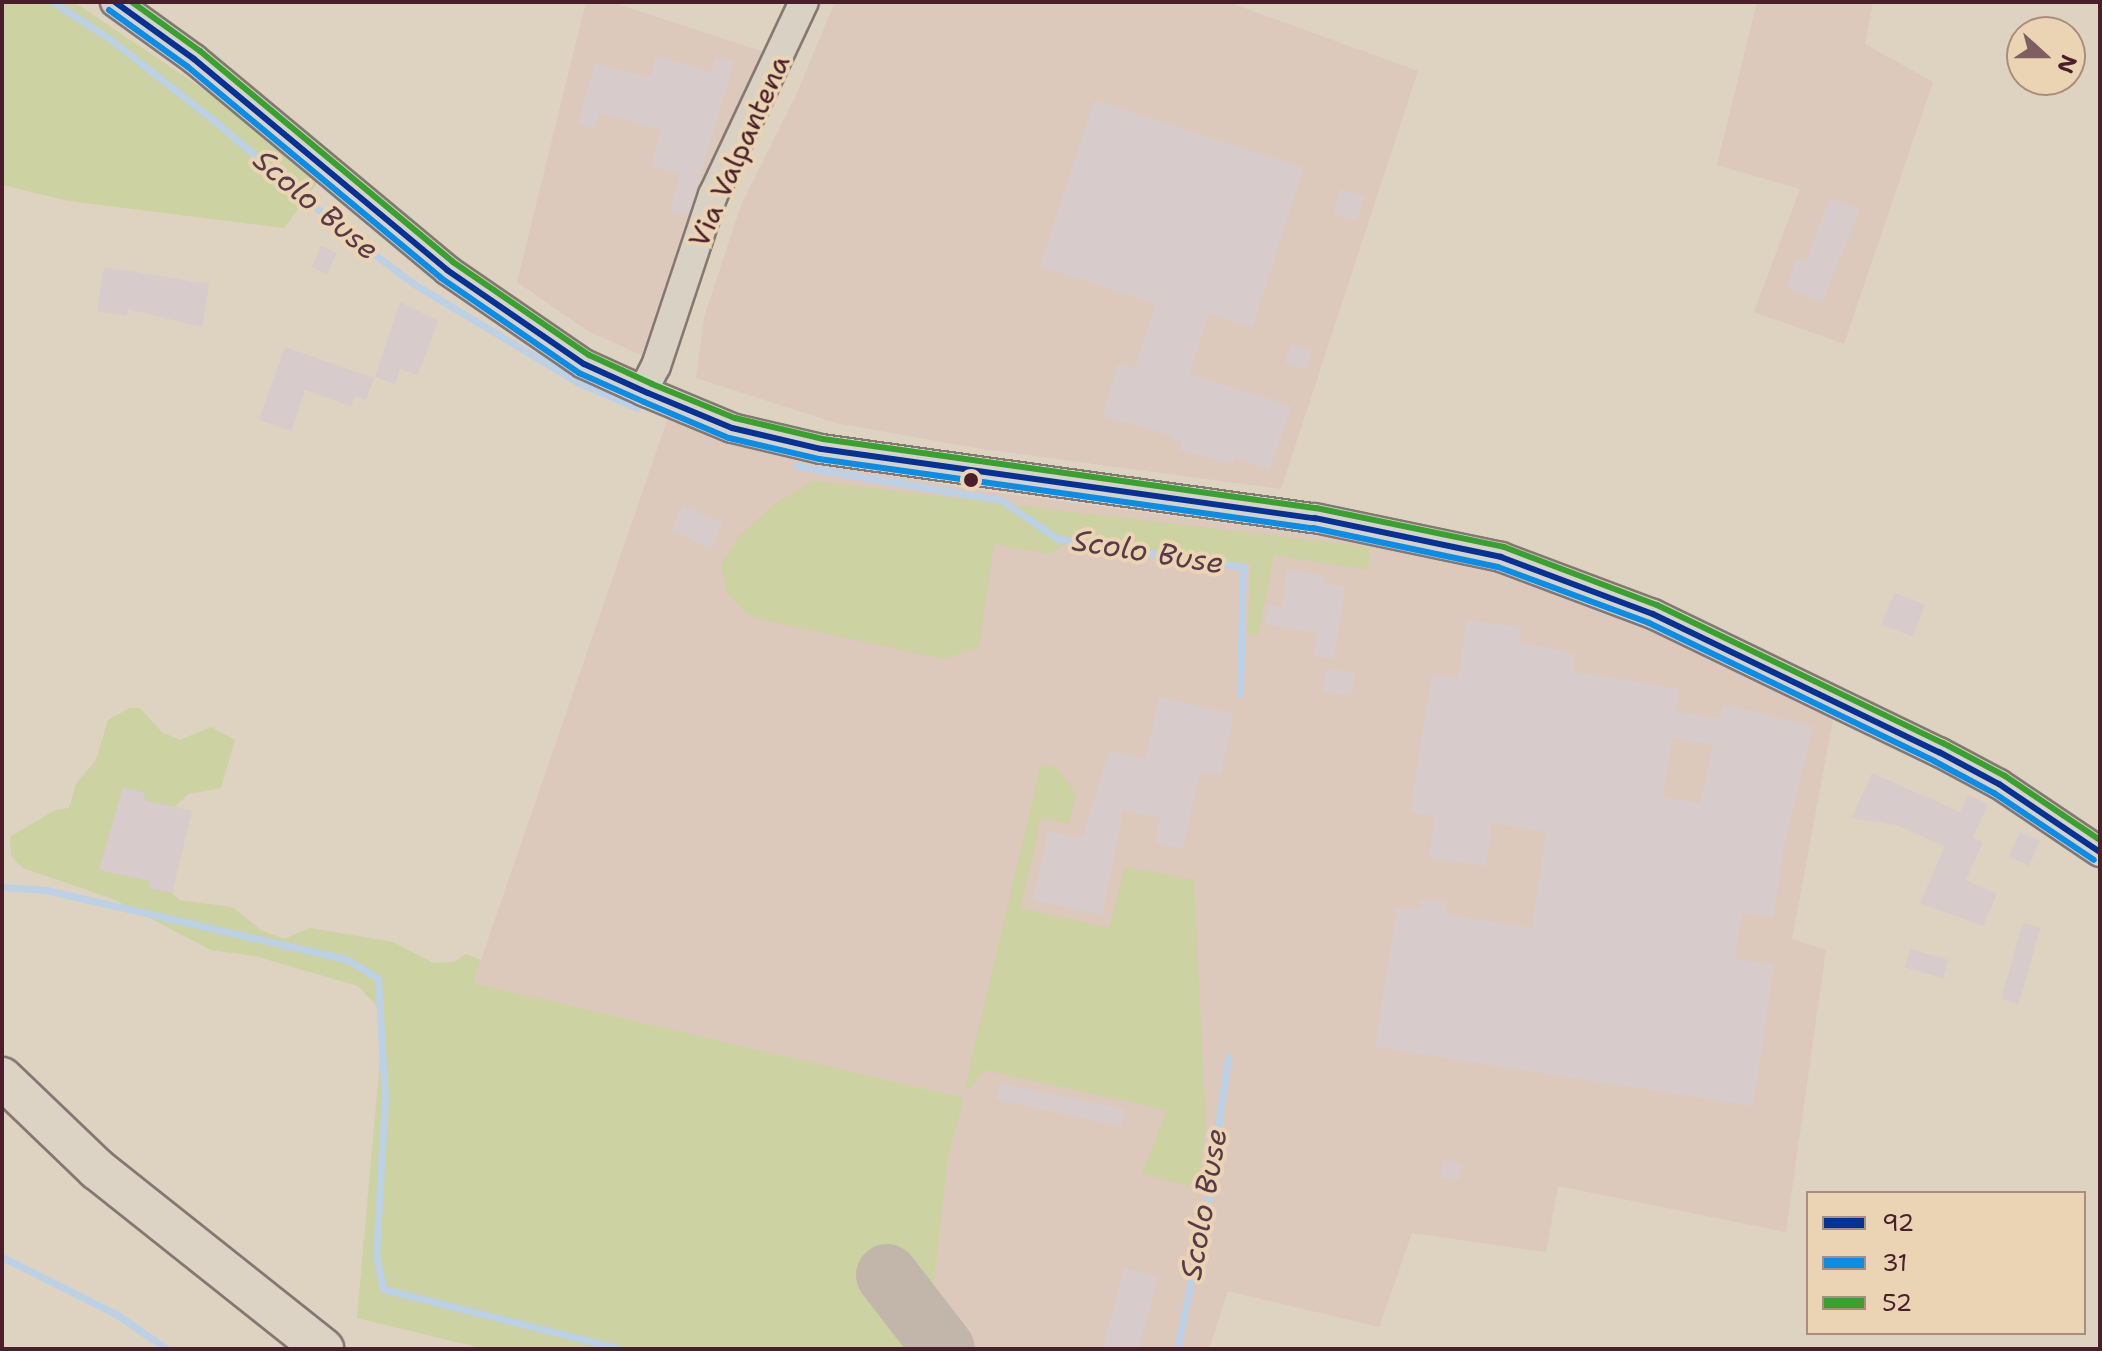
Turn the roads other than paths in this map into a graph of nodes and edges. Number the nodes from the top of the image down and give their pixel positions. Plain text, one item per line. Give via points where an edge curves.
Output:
1 (115, 2) edge
2 (804, 2) edge
3 (643, 391) junction
4 (2100, 852) edge
5 (2, 1078) edge
6 (323, 1349) edge

1 - 3 street via 194,59 447,270 584,364
2 - 3 street, Via Valpantena via 713,195
3 - 4 street via 732,428 821,449 1315,518 1501,557 1653,614 1939,752
5 - 6 highway via 97,1169

